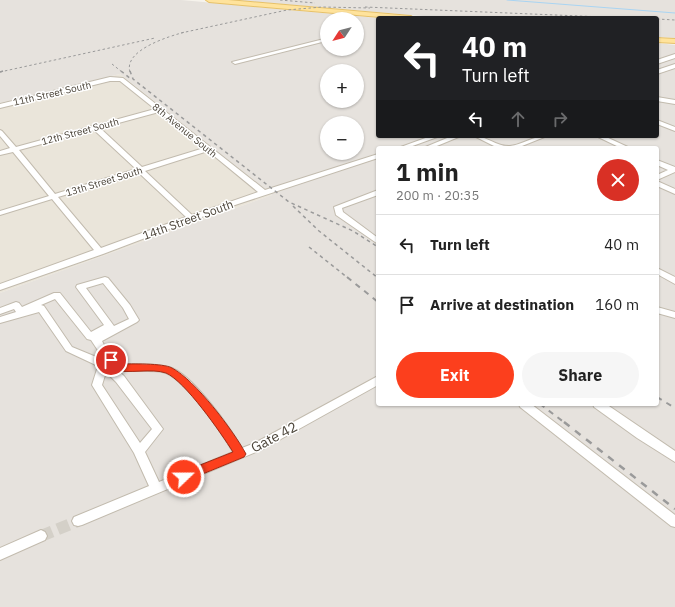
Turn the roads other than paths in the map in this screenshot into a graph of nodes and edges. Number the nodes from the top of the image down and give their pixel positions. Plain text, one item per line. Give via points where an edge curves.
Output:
1 (208, 0) edge
2 (388, 16) edge
3 (659, 40) edge
4 (320, 41) edge
5 (675, 41) edge
6 (675, 56) edge
7 (659, 61) edge
8 (235, 62) dead end
9 (675, 66) edge
10 (659, 71) edge
11 (103, 81) joint
12 (659, 94) edge
13 (675, 98) edge
14 (659, 99) edge
15 (675, 102) edge
16 (0, 106) edge
17 (160, 110) junction
18 (659, 123) edge
19 (94, 127) junction
20 (675, 129) edge
21 (0, 132) edge
22 (431, 138) edge
23 (453, 138) edge
24 (480, 138) edge
25 (538, 138) edge
26 (604, 138) edge
27 (407, 146) edge
28 (433, 146) edge
29 (501, 146) edge
30 (516, 146) edge
31 (622, 146) edge
32 (14, 149) junction
33 (209, 149) junction
34 (0, 153) edge
35 (376, 157) edge
36 (659, 163) edge
37 (675, 169) edge
38 (140, 170) junction
39 (659, 177) edge
40 (659, 184) edge
41 (675, 192) edge
42 (264, 193) junction
43 (376, 193) edge
44 (54, 197) junction
45 (0, 213) edge
46 (192, 219) junction
47 (376, 241) edge
48 (100, 252) junction
49 (659, 272) edge
50 (675, 281) edge
51 (0, 287) edge
52 (0, 311) edge
53 (659, 311) edge
54 (675, 315) edge
55 (0, 320) edge
56 (104, 364) junction
57 (376, 381) edge
58 (527, 406) edge
59 (601, 406) edge
60 (139, 451) junction
61 (240, 454) junction
62 (675, 457) edge
63 (156, 488) junction
64 (78, 521) tunnel mouth
65 (675, 522) edge
66 (41, 536) tunnel mouth
67 (0, 554) edge

1 - 2 main road
3 - 5 main road
4 - 8 street
6 - 7 street
9 - 10 street
11 - 16 street, 11th Street South
11 - 17 street, 8th Avenue South via 121,79
12 - 13 street
14 - 15 street
17 - 19 street, 12th Street South
17 - 33 street, 8th Avenue South
18 - 20 street
19 - 32 street, 12th Street South
19 - 38 street
21 - 32 street
22 - 27 street
23 - 28 street
24 - 29 street
25 - 30 street
26 - 31 street
32 - 34 street, 12th Street South
32 - 44 street
33 - 38 street, 13th Street South
33 - 42 street, 8th Avenue South
35 - 42 street, 14th Street South
36 - 37 street
37 - 39 street
38 - 44 street, 13th Street South
38 - 46 street
40 - 41 street
42 - 46 street, 14th Street South
43 - 47 street via 338,206 339,213
44 - 45 street, 13th Street South
44 - 48 street
46 - 48 street, 14th Street South
48 - 51 street, 14th Street South
49 - 50 street
52 - 61 street via 16,305 20,311 58,295 90,337 110,326 80,287 105,280 134,320 96,340 104,353 118,368 168,370 189,385 230,437
53 - 54 street
55 - 56 street via 41,308 69,349
56 - 60 street via 97,385
56 - 60 street via 120,379 158,429
57 - 61 street, Gate 42
58 - 65 street
59 - 62 street
60 - 63 street
61 - 63 street, Gate 42
63 - 64 street, Gate 42
66 - 67 street

